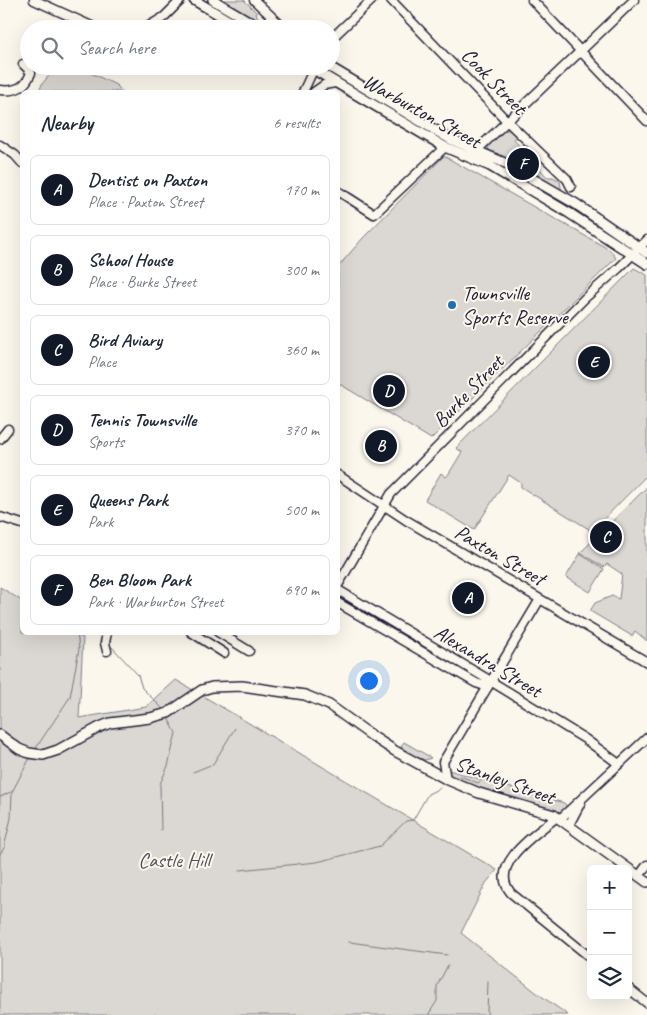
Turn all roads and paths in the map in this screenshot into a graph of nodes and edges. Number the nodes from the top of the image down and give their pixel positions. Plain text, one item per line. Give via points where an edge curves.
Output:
1 (34, 0) edge
2 (181, 0) edge
3 (194, 0) edge
4 (213, 0) edge
5 (254, 0) edge
6 (372, 0) edge
7 (392, 0) edge
8 (532, 0) edge
9 (634, 0) edge
10 (44, 2) edge
11 (80, 20) edge
12 (159, 20) edge
13 (228, 20) edge
14 (247, 20) edge
15 (275, 20) edge
16 (340, 30) edge
17 (580, 51) junction
18 (340, 73) edge
19 (29, 75) edge
20 (309, 75) edge
21 (324, 75) edge
22 (335, 83) junction
23 (0, 90) edge
24 (304, 90) edge
25 (317, 90) edge
26 (507, 121) junction
27 (647, 121) edge
28 (0, 145) edge
29 (445, 147) junction
30 (477, 150) junction
31 (20, 161) edge
32 (571, 186) dead end
33 (340, 192) edge
34 (647, 240) edge
35 (643, 250) edge
36 (632, 255) junction
37 (647, 264) edge
38 (8, 429) dead end
39 (0, 439) edge
40 (340, 476) edge
41 (385, 505) junction
42 (0, 517) edge
43 (20, 523) edge
44 (340, 582) edge
45 (340, 591) edge
46 (540, 598) junction
47 (340, 604) edge
48 (106, 635) edge
49 (196, 635) edge
50 (223, 635) edge
51 (107, 651) dead end
52 (248, 651) dead end
53 (224, 653) dead end
54 (647, 662) edge
55 (490, 685) junction
56 (0, 735) edge
57 (647, 738) edge
58 (619, 764) junction
59 (446, 779) junction
60 (584, 798) junction
61 (558, 818) junction
62 (569, 825) junction
63 (647, 865) edge
64 (643, 879) edge
65 (587, 955) edge
66 (632, 991) edge
67 (647, 1003) edge

1 - 10 street
2 - 12 street
3 - 13 main road
4 - 14 main road
5 - 15 street
6 - 16 street
7 - 26 street, Cook Street
8 - 17 street
9 - 17 street
10 - 11 street
17 - 26 street
17 - 27 street
18 - 30 main road, Warburton Street via 450,140
19 - 23 street via 24,85 16,90
20 - 24 street
21 - 22 main road, Warburton Street
22 - 25 street
22 - 29 main road, Warburton Street
26 - 30 street
26 - 32 street, Cook Street
28 - 31 street
29 - 33 street via 374,214
29 - 36 main road, Warburton Street via 490,166
30 - 35 main road, Warburton Street via 576,204
34 - 35 street, Burke Street
35 - 36 street, Burke Street
36 - 37 main road, Warburton Street
36 - 41 street, Burke Street via 482,401 391,494
38 - 39 street
40 - 41 street, Paxton Street
41 - 44 street, Burke Street
41 - 46 street, Paxton Street
42 - 43 street
45 - 55 street, Alexandra Street
46 - 54 street, Paxton Street
46 - 55 street
47 - 55 street, Alexandra Street via 476,683
48 - 51 street
49 - 53 street
50 - 52 street
55 - 58 street, Alexandra Street
55 - 59 street via 443,762
56 - 59 main road, Stanley Street via 19,749 42,754 58,750 100,727 168,713 202,690 242,686 305,695 323,701 372,736
57 - 58 street
58 - 60 street
59 - 61 main road, Stanley Street
60 - 61 street
60 - 62 street
61 - 62 main road, Stanley Street
61 - 65 street via 510,860 504,870 505,882 511,893
62 - 64 main road, Stanley Street
63 - 64 street
66 - 67 street

